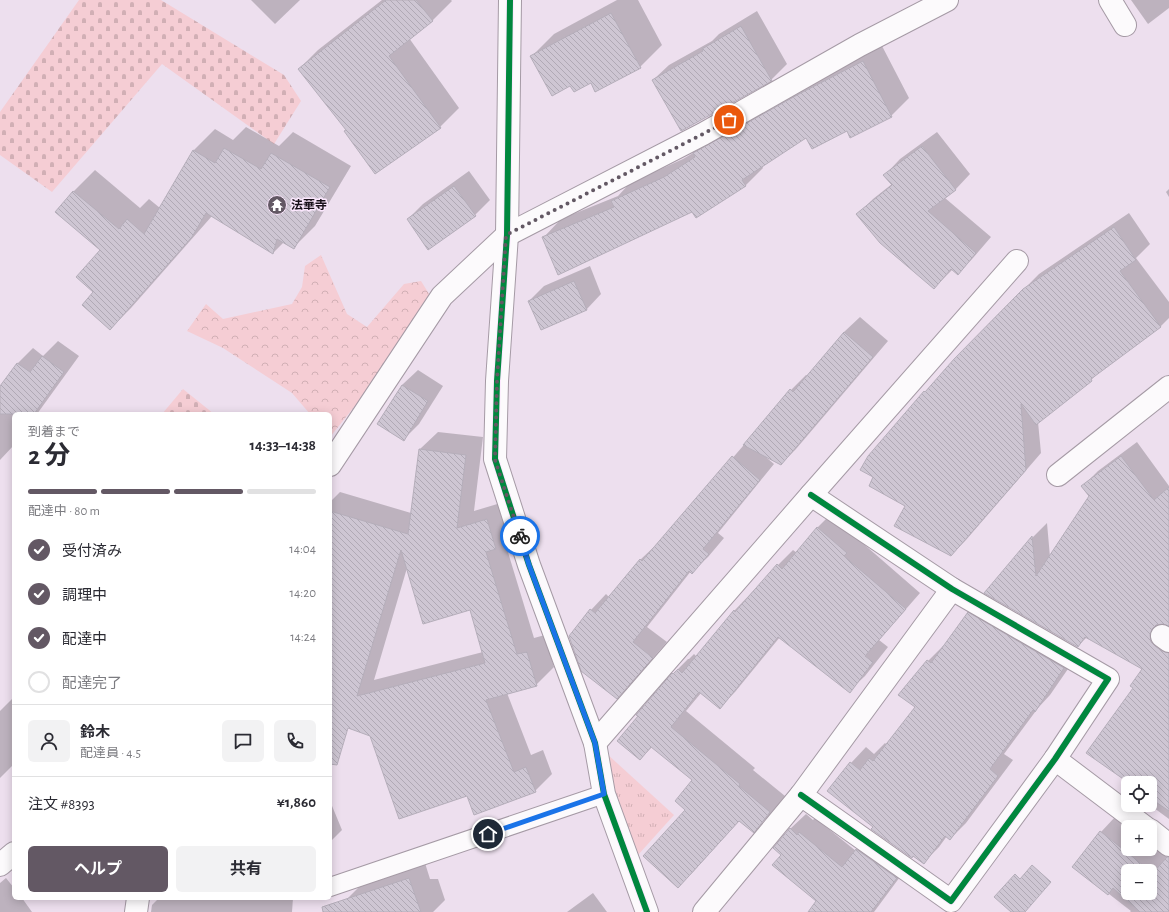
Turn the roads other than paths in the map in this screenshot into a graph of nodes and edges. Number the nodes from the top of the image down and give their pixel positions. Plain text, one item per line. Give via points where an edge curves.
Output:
1 (510, 0) edge
2 (946, 0) edge
3 (1110, 0) edge
4 (1125, 25) dead end
5 (506, 235) junction
6 (1017, 261) dead end
7 (1169, 387) edge
8 (332, 462) edge
9 (1058, 475) dead end
10 (811, 495) junction
11 (952, 589) junction
12 (595, 743) junction
13 (1055, 759) junction
14 (604, 794) junction
15 (801, 796) junction
16 (1136, 820) edge
17 (1157, 836) edge
18 (1169, 845) edge
19 (12, 856) edge
20 (0, 865) edge
21 (332, 886) edge
22 (138, 900) edge
23 (136, 912) edge
24 (647, 912) edge
25 (704, 912) edge

1 - 5 street
2 - 5 street via 860,45 703,134
3 - 4 street
5 - 8 street via 442,296
5 - 12 street via 495,460 529,565
6 - 10 street
7 - 9 street
10 - 11 street
10 - 12 street
11 - 13 street via 1108,679
11 - 15 street
12 - 14 street
13 - 15 street via 951,901
13 - 16 street
14 - 21 lane
14 - 24 street
15 - 25 street
17 - 18 street
19 - 20 street
22 - 23 street

